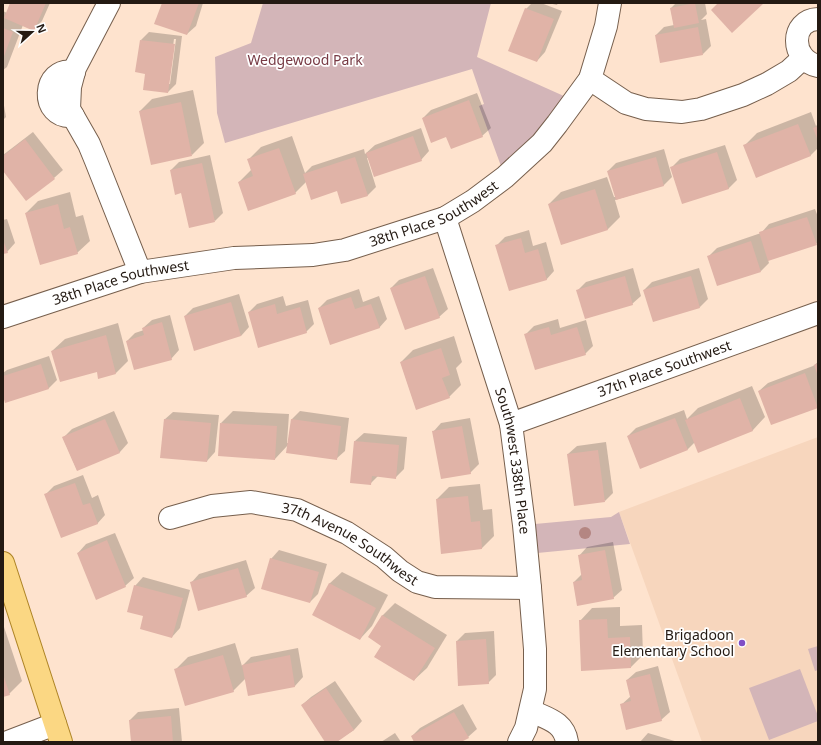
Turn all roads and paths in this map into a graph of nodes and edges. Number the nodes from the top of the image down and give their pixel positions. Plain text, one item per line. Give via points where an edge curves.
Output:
1 (109, 3) edge
2 (610, 3) edge
3 (818, 19) edge
4 (810, 62) edge
5 (590, 79) junction
6 (445, 218) junction
7 (140, 272) junction
8 (818, 313) edge
9 (3, 317) edge
10 (510, 424) junction
11 (170, 518) dead end
12 (3, 564) edge
13 (530, 588) junction
14 (525, 727) edge
15 (58, 733) edge
16 (8, 742) edge
17 (567, 742) edge

1 - 7 street via 74,72 69,109 89,144
2 - 5 street, 38th Place Southwest
3 - 4 street via 807,22 801,28 796,43 798,51
4 - 5 street via 743,95 701,109 682,112 646,109 626,103
5 - 6 street, 38th Place Southwest via 542,143 473,201
6 - 7 street, 38th Place Southwest via 346,250 313,255 234,258
6 - 10 street, Southwest 338th Place
7 - 9 street, 38th Place Southwest
8 - 10 street, 37th Place Southwest
10 - 13 street, Southwest 338th Place
11 - 13 street, 37th Avenue Southwest via 212,506 251,502 297,510 346,533 417,582 435,587
12 - 15 main road
13 - 14 street, Southwest 338th Place via 536,689
14 - 17 street, Southwest 338th Place via 561,726
15 - 16 street

